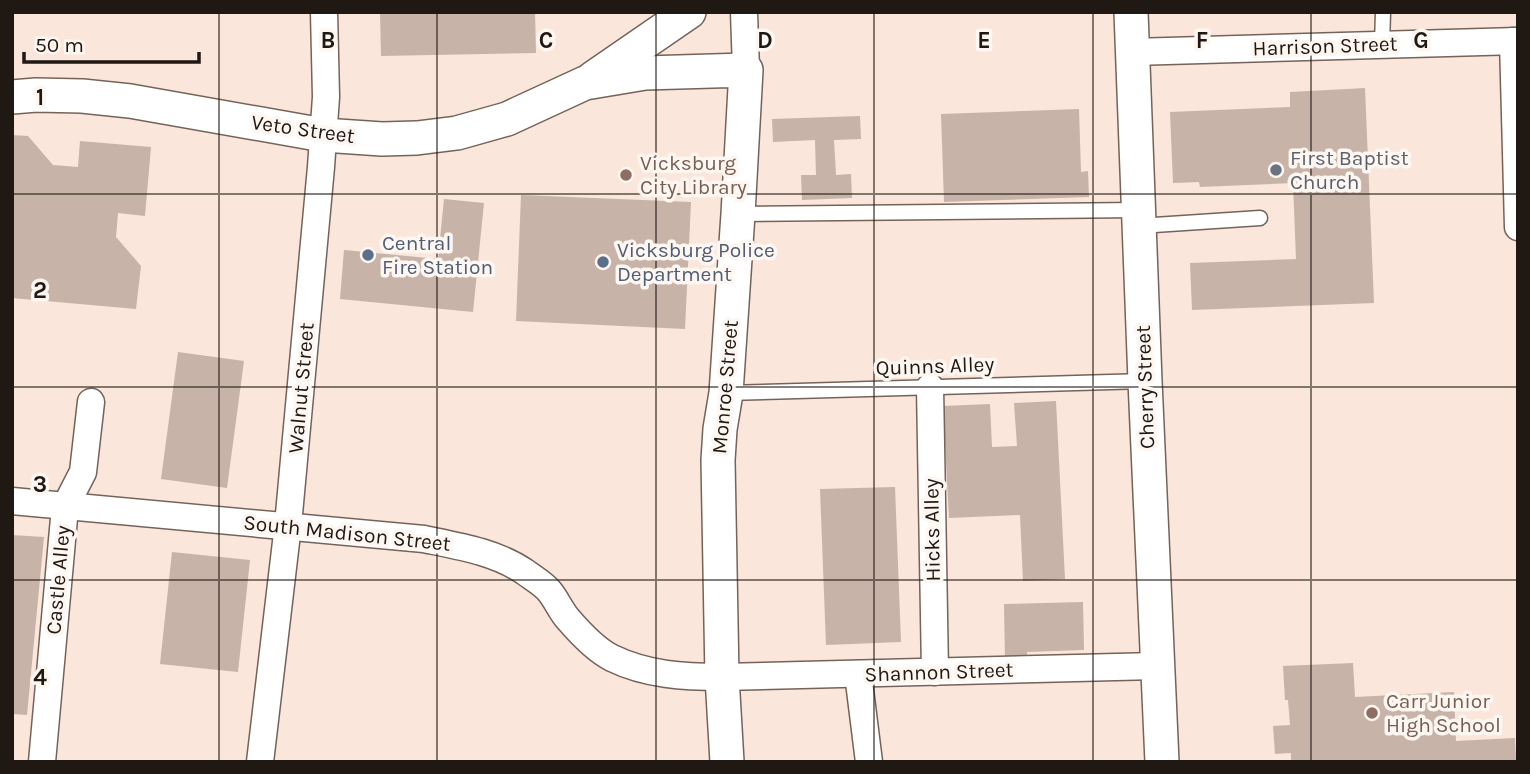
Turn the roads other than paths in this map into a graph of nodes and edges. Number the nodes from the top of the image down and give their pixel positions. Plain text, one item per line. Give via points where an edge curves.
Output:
1 (324, 12) edge
2 (689, 12) edge
3 (744, 12) edge
4 (1131, 12) edge
5 (1382, 12) edge
6 (1515, 41) edge
7 (1382, 45) junction
8 (1132, 52) junction
9 (746, 70) junction
10 (585, 83) junction
11 (12, 97) edge
12 (323, 135) junction
13 (738, 214) junction
14 (1138, 218) junction
15 (1260, 218) dead end
16 (1518, 227) edge
17 (1145, 381) junction
18 (930, 387) junction
19 (726, 393) junction
20 (91, 402) dead end
21 (12, 501) edge
22 (65, 507) junction
23 (288, 525) junction
24 (1156, 666) junction
25 (935, 672) junction
26 (858, 674) junction
27 (722, 677) junction
28 (42, 762) edge
29 (260, 762) edge
30 (727, 762) edge
31 (869, 762) edge
32 (1162, 762) edge

1 - 12 street, Walnut Street
2 - 10 street, Veto Street
3 - 9 street, Monroe Street
4 - 8 street, Cherry Street
5 - 7 lane
6 - 7 street, Harrison Street
6 - 16 street
7 - 8 street, Harrison Street
8 - 14 street, Cherry Street
9 - 10 street, Veto Street via 645,73
9 - 13 street, Monroe Street
10 - 12 street, Veto Street via 507,119 457,133 383,139
11 - 12 street, Veto Street via 130,101
12 - 23 street, Walnut Street
13 - 14 lane
13 - 19 street, Monroe Street
14 - 15 lane
14 - 17 street, Cherry Street
17 - 18 lane, Quinns Alley
17 - 24 street, Cherry Street
18 - 19 lane, Quinns Alley
18 - 25 street, Hicks Alley
19 - 27 street, Monroe Street via 718,460
20 - 22 street, Castle Alley via 83,472
21 - 22 street, South Madison Street
22 - 23 street, South Madison Street
22 - 28 street, Castle Alley
23 - 27 street, South Madison Street via 424,539 498,558 548,589 567,618 611,657 679,677
23 - 29 street, Walnut Street
24 - 25 street, Shannon Street
24 - 32 street, Cherry Street
25 - 26 street, Shannon Street
26 - 27 street, Shannon Street
26 - 31 street
27 - 30 street, Monroe Street

